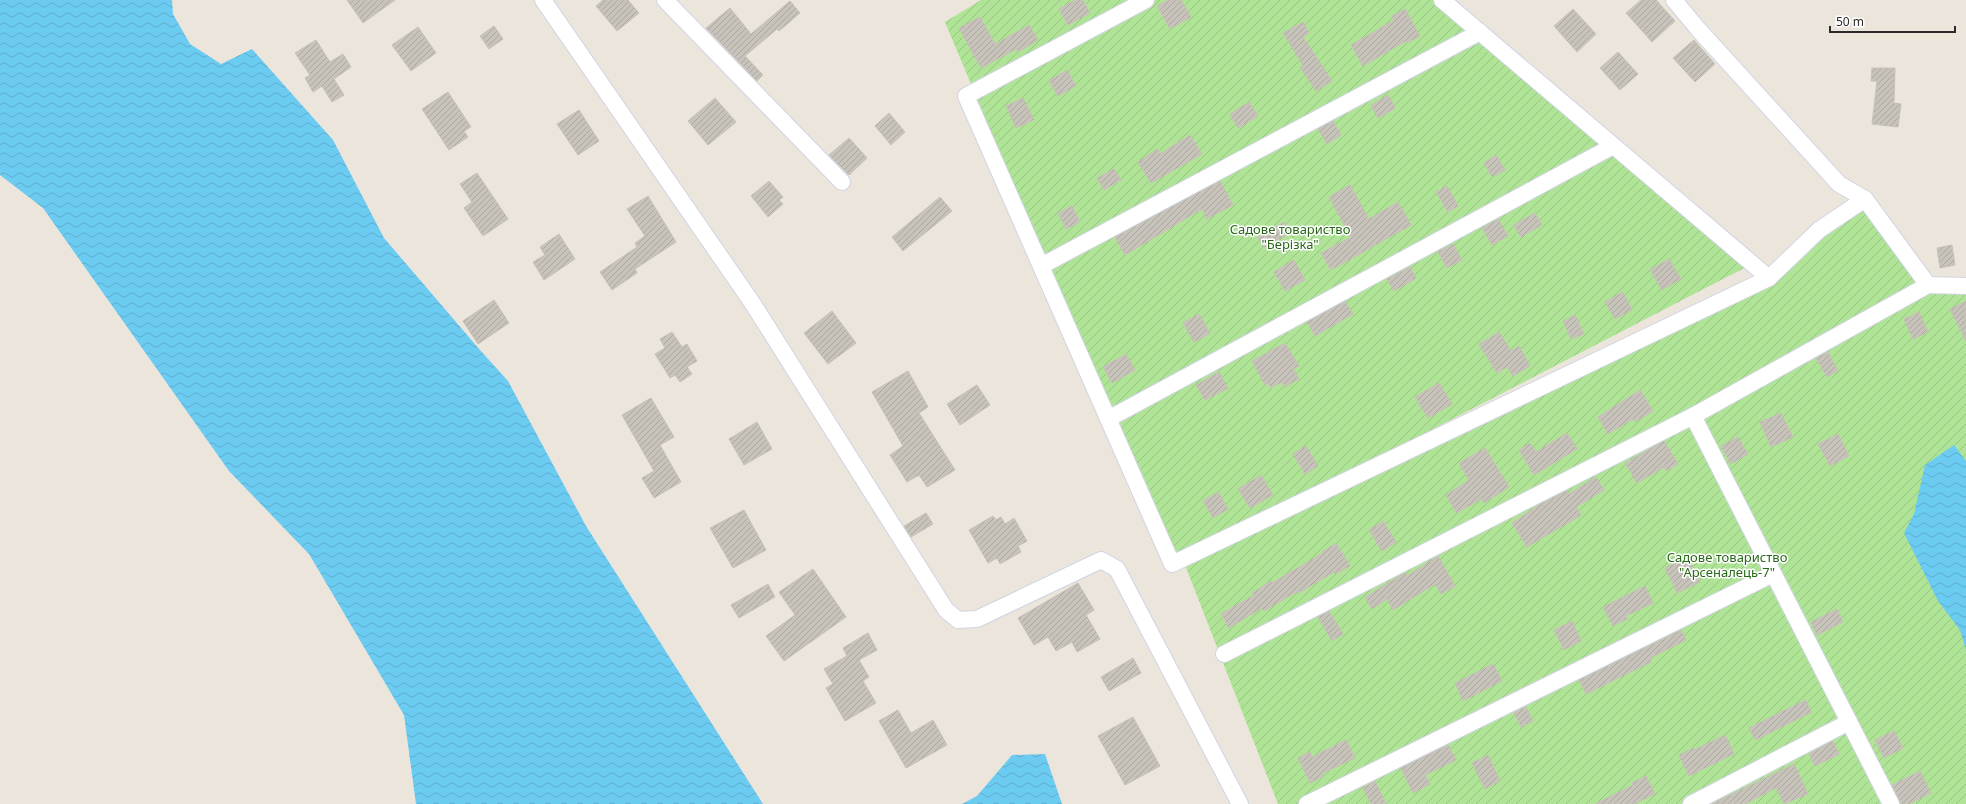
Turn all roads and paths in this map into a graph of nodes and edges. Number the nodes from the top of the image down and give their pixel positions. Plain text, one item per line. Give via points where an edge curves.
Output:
1 (544, 0) edge
2 (665, 0) edge
3 (1146, 0) edge
4 (1442, 0) edge
5 (1674, 0) edge
6 (1480, 32) junction
7 (1613, 146) junction
8 (842, 182) dead end
9 (1865, 199) junction
10 (1041, 266) junction
11 (1769, 278) junction
12 (1928, 285) junction
13 (1966, 286) edge
14 (1693, 416) junction
15 (1108, 419) junction
16 (1774, 574) junction
17 (1224, 654) dead end
18 (1849, 722) junction
19 (1240, 804) edge
20 (1307, 804) edge
21 (1691, 804) edge
22 (1891, 804) edge

1 - 19 street via 753,304 946,610 958,620 977,619 1101,560 1117,569
2 - 8 street
3 - 10 street via 966,96
4 - 6 street
5 - 9 street via 1839,184
6 - 7 street
6 - 10 street
7 - 11 street
7 - 15 street
9 - 11 street via 1819,230
9 - 12 street
10 - 15 street
11 - 15 street via 1172,564
12 - 13 street
12 - 14 street
14 - 16 street
14 - 17 street
16 - 18 street
16 - 20 street
18 - 21 street
18 - 22 street

